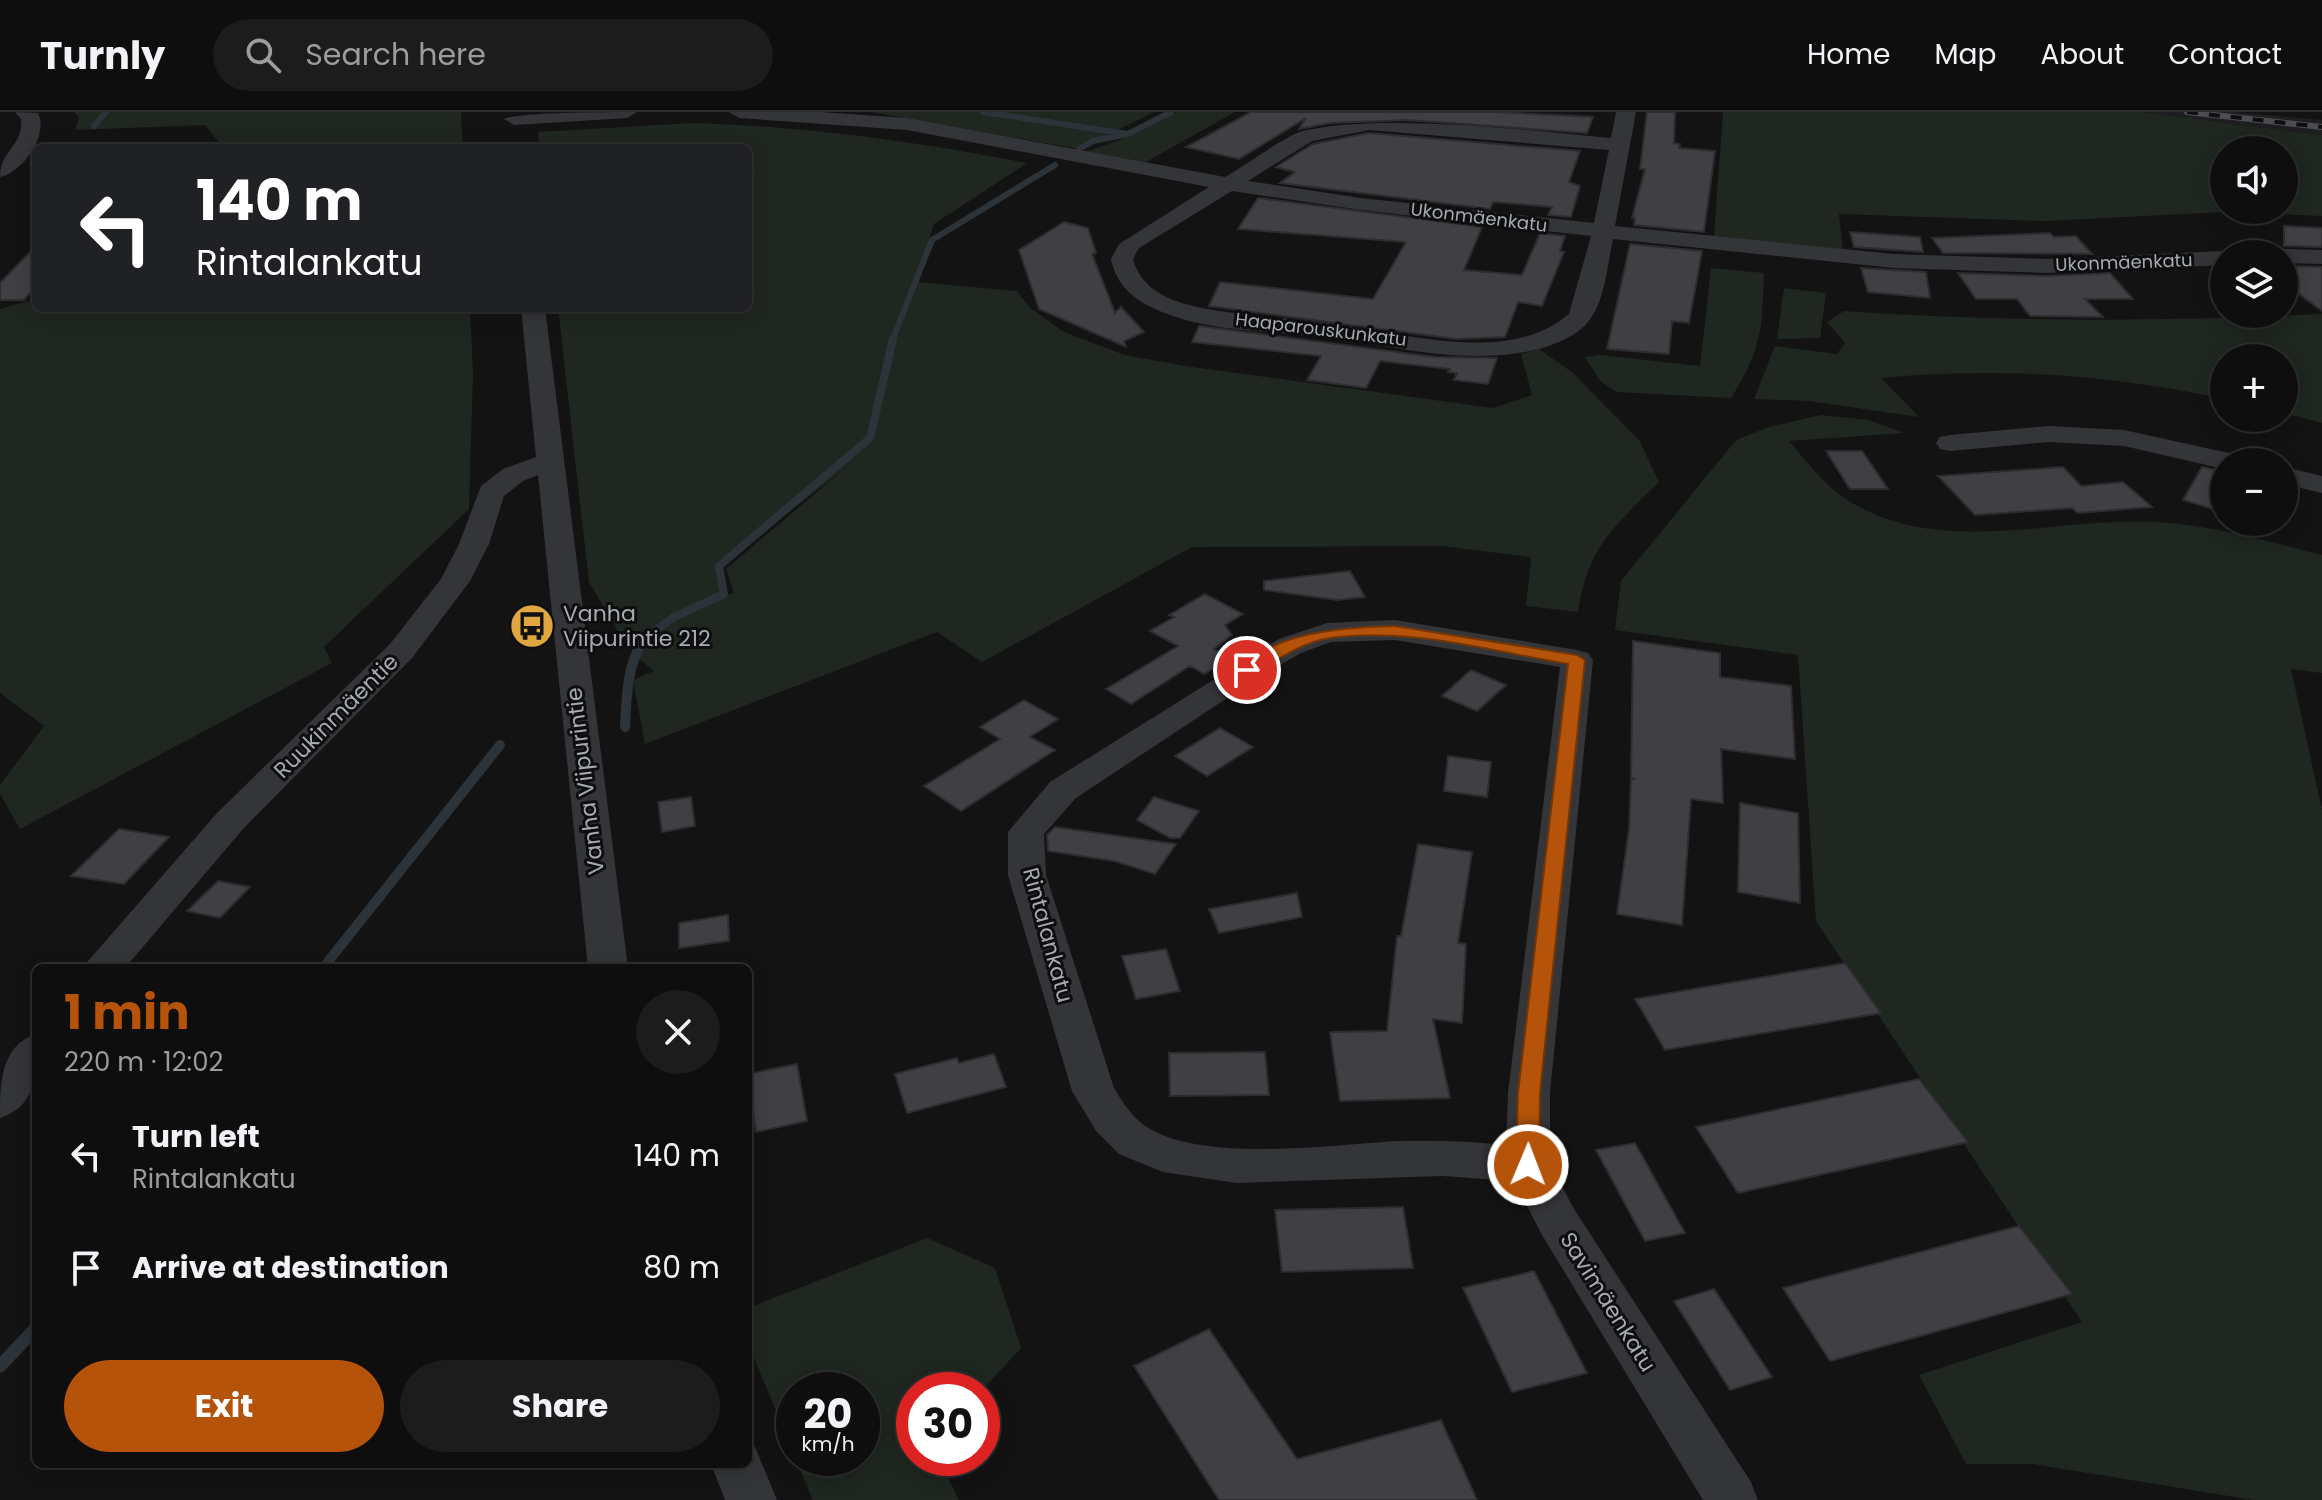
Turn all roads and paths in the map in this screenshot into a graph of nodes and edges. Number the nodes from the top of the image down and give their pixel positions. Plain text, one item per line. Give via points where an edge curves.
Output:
1 (25, 112) edge
2 (627, 112) edge
3 (739, 112) edge
4 (1626, 112) edge
5 (514, 123) edge
6 (1619, 145) junction
7 (5, 162) edge
8 (1229, 184) junction
9 (1602, 231) junction
10 (2298, 256) edge
11 (2322, 257) edge
12 (2210, 259) edge
13 (533, 312) edge
14 (1950, 443) dead end
15 (2210, 457) edge
16 (549, 462) junction
17 (2298, 479) edge
18 (2322, 485) edge
19 (1577, 660) joint
20 (105, 964) edge
21 (608, 964) edge
22 (32, 1056) edge
23 (0, 1101) edge
24 (1528, 1165) junction
25 (739, 1468) edge
26 (751, 1500) edge
27 (1732, 1500) edge

1 - 7 street via 34,130
2 - 5 street
3 - 8 street, Ukonmäenkatu via 907,124
4 - 6 street
6 - 8 street via 1404,124 1348,124 1305,137
6 - 9 street
8 - 9 street, Ukonmäenkatu
8 - 9 street, Haaparouskunkatu via 1130,244 1122,259 1125,276 1141,292 1162,303 1218,316 1500,348 1564,331 1582,315
9 - 12 street, Ukonmäenkatu via 1949,263 2046,266
10 - 11 street
13 - 16 street, Vanha Viipurintie
14 - 15 street via 2049,434 2124,438
16 - 20 street, Ruukinmäentie via 513,475 491,492 455,581 401,651 230,821
16 - 21 street, Vanha Viipurintie
17 - 18 street
19 - 24 street, Savimäenkatu via 1529,1093
19 - 24 street, Rintalankatu via 1395,630 1327,633 1247,670 1063,790 1026,832 1027,875 1093,1091 1110,1119 1136,1142 1176,1158 1242,1165 1433,1157
22 - 23 street
24 - 27 street, Savimäenkatu via 1558,1222
25 - 26 street

